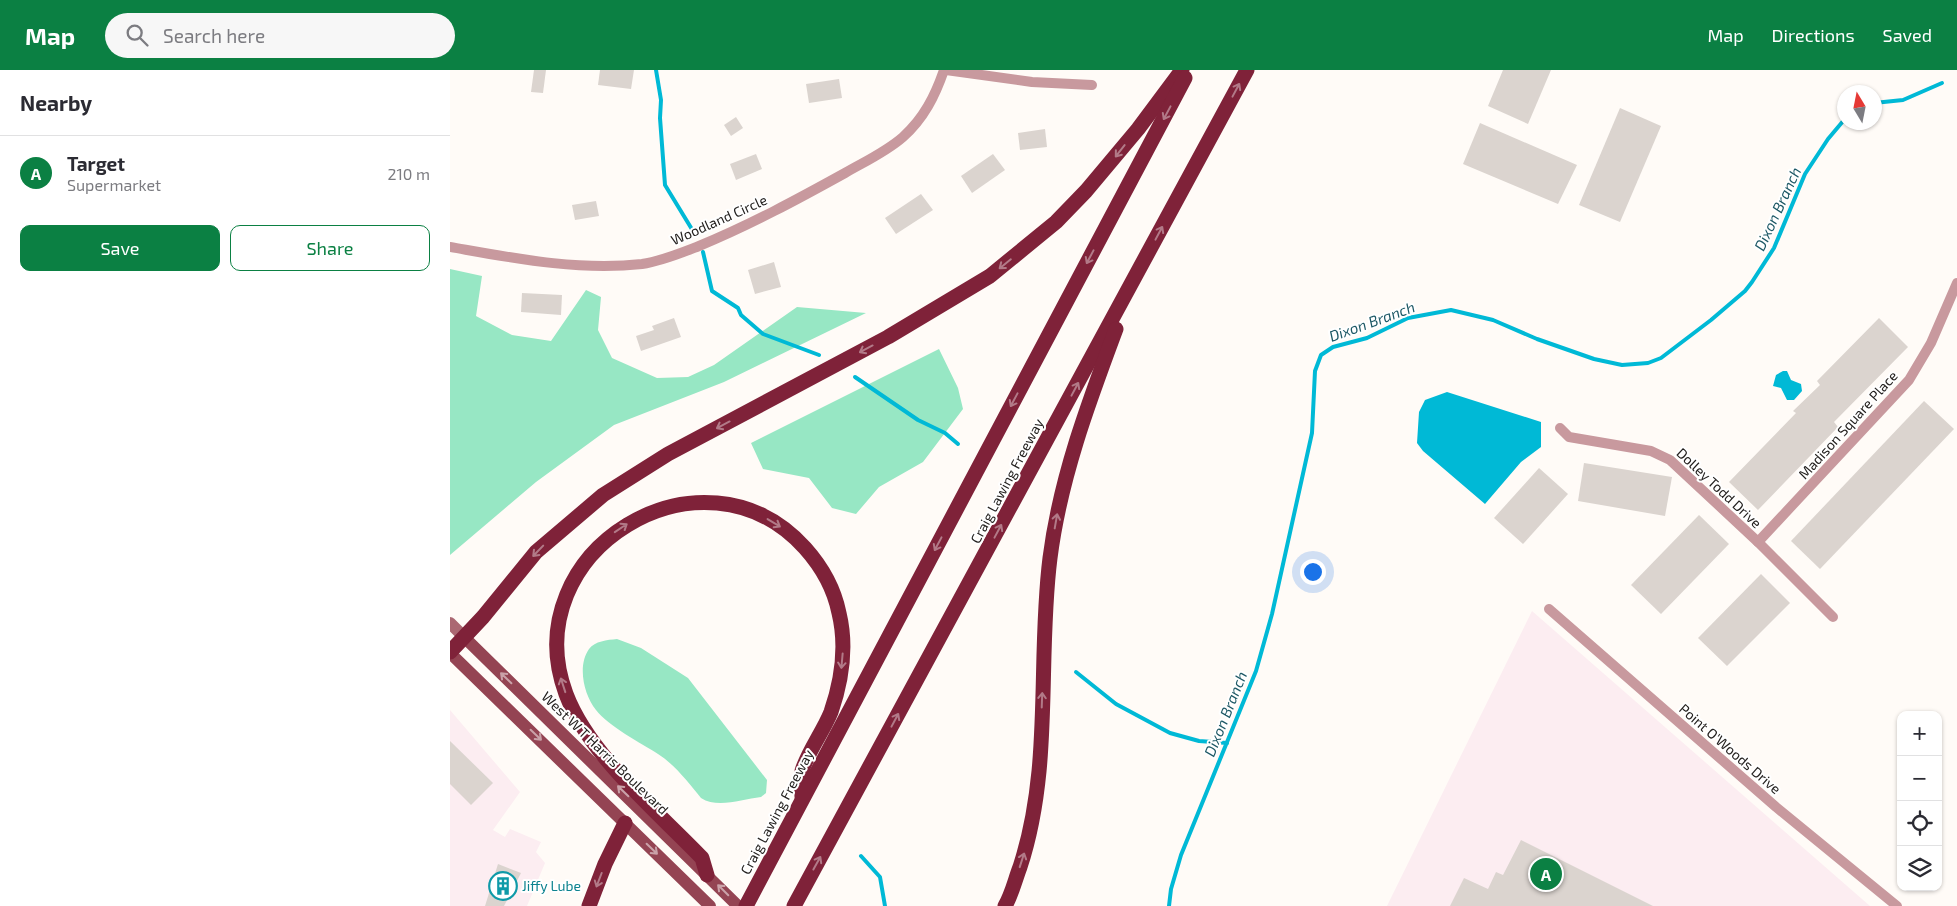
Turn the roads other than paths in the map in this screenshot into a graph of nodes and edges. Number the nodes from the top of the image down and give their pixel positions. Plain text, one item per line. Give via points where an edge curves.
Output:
1 (945, 70) edge
2 (1182, 70) edge
3 (1189, 70) edge
4 (1247, 70) edge
5 (1092, 85) dead end
6 (450, 247) edge
7 (1136, 276) junction
8 (1957, 283) edge
9 (1957, 295) edge
10 (1944, 314) junction
11 (1560, 428) dead end
12 (1758, 542) junction
13 (1549, 608) dead end
14 (1833, 618) dead end
15 (450, 623) edge
16 (464, 637) junction
17 (450, 652) edge
18 (802, 799) junction
19 (625, 823) junction
20 (707, 875) junction
21 (590, 906) edge
22 (710, 906) edge
23 (738, 906) edge
24 (746, 906) edge
25 (794, 906) edge
26 (1005, 906) edge
27 (1897, 906) edge

1 - 5 street via 1032,82
1 - 6 street, Woodland Circle via 927,110 892,145 753,222 674,256 643,264 586,266
2 -> 16 highway via 1086,191 1056,222 997,271 904,328 668,454 603,495 536,552
3 -> 18 highway, Craig Lawing Freeway
7 -> 4 highway, Craig Lawing Freeway
25 -> 7 highway, Craig Lawing Freeway
26 -> 7 highway via 1024,855 1034,814 1048,587 1056,518 1075,442
8 - 10 street, Madison Square Place
9 - 10 street, Madison Square Place
10 - 12 street, Madison Square Place via 1909,380
11 - 12 street, Dolley Todd Drive via 1569,437 1661,454
12 - 14 street, Dolley Todd Drive
13 - 27 street, Point O'Woods Drive via 1776,808
15 - 16 main road, West W T Harris Boulevard
16 - 17 highway
20 -> 16 main road, West W T Harris Boulevard
17 -> 19 main road
20 -> 18 highway via 702,858 602,754 574,712 561,678 558,633 569,590 588,557 622,526 640,516 676,505 719,503 761,515 782,527 798,540 827,577 840,614 843,660 831,713 802,772
18 - 24 highway, Craig Lawing Freeway
19 -> 21 highway
19 -> 22 main road
23 -> 20 main road, West W T Harris Boulevard

